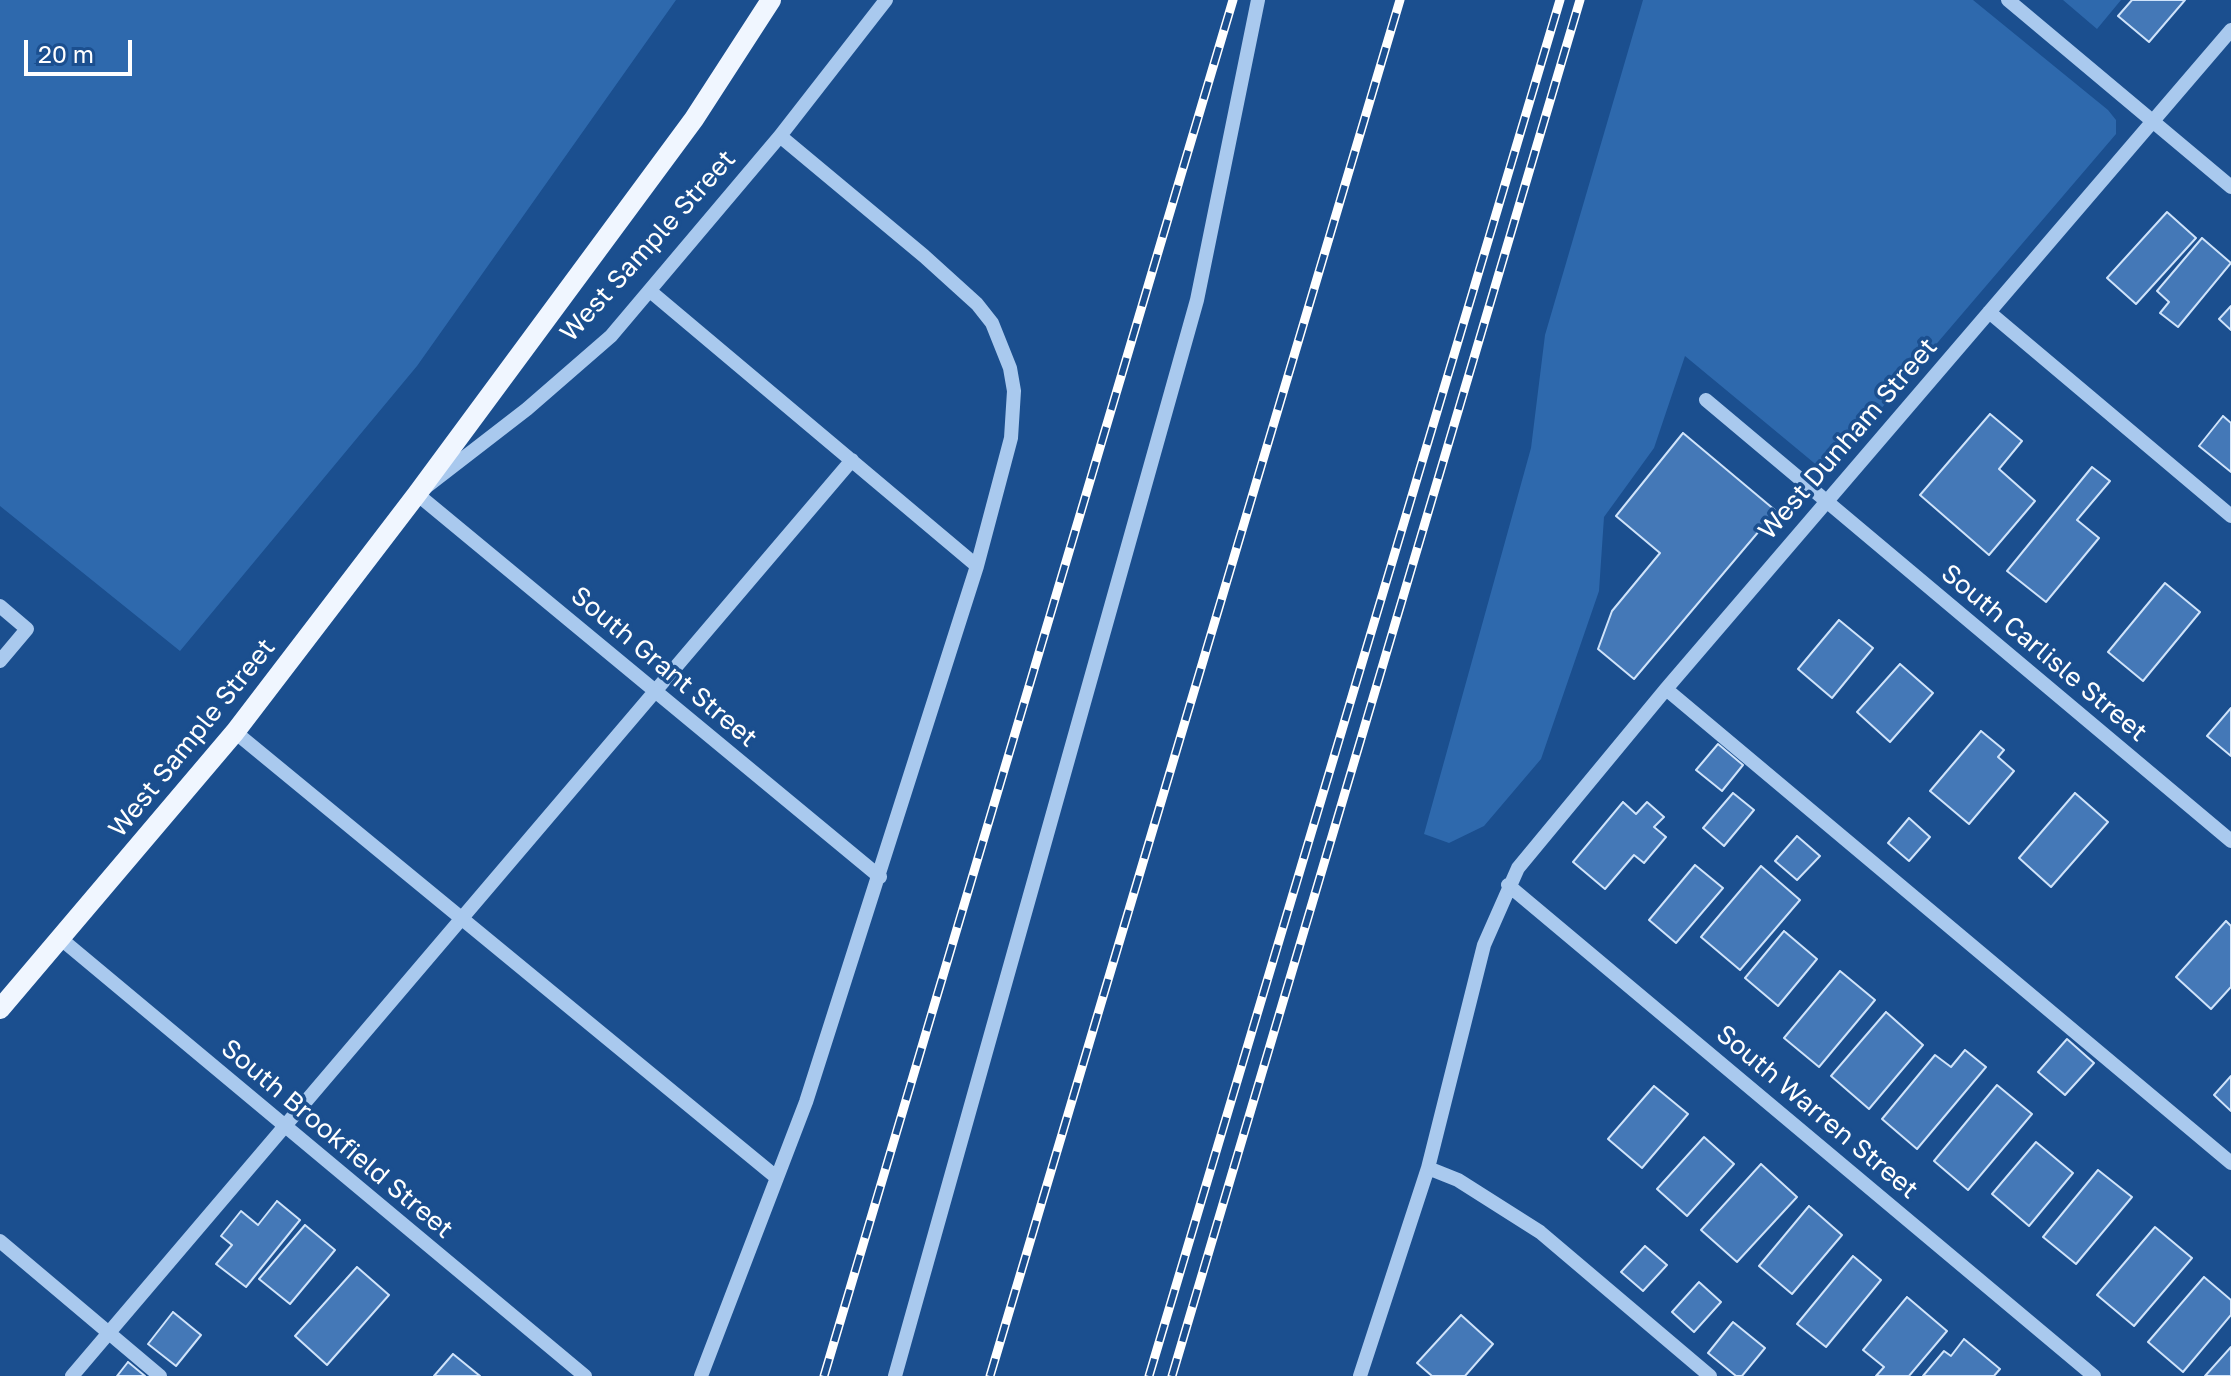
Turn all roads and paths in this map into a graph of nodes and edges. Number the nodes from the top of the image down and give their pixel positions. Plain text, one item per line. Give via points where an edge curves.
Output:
1 (771, 0) edge
2 (886, 0) edge
3 (1258, 0) edge
4 (2008, 0) edge
5 (2231, 30) edge
6 (2153, 122) junction
7 (780, 136) junction
8 (2231, 187) edge
9 (650, 291) junction
10 (1989, 312) junction
11 (1706, 400) dead end
12 (852, 460) junction
13 (417, 494) junction
14 (1826, 502) junction
15 (2231, 516) edge
16 (977, 566) junction
17 (0, 606) edge
18 (0, 661) edge
19 (654, 689) junction
20 (1666, 689) junction
21 (235, 732) junction
22 (2231, 841) edge
23 (880, 877) junction
24 (1508, 885) junction
25 (459, 918) junction
26 (60, 938) junction
27 (0, 1009) edge
28 (284, 1127) junction
29 (2231, 1163) edge
30 (1428, 1168) junction
31 (776, 1177) junction
32 (0, 1241) edge
33 (109, 1332) junction
34 (72, 1376) edge
35 (160, 1376) edge
36 (585, 1376) edge
37 (701, 1376) edge
38 (895, 1376) edge
39 (1360, 1376) edge
40 (1710, 1376) edge
41 (2094, 1376) edge

1 - 13 main road, West Sample Street via 676,143
2 - 7 street, West Sample Street
3 - 38 street via 1197,300
4 - 6 street
5 - 6 street, West Dunham Street
6 - 8 street
6 - 10 street, West Dunham Street
7 - 9 street, West Sample Street
7 - 16 street via 977,304 1003,344 1014,391 1011,438
9 - 12 street
9 - 13 street, West Sample Street via 611,336
10 - 14 street, West Dunham Street
10 - 15 street
11 - 14 street, South Carlisle Street
12 - 16 street
12 - 19 street
13 - 19 street, South Grant Street
13 - 21 main road, West Sample Street
14 - 20 street, West Dunham Street
14 - 22 street, South Carlisle Street
16 - 23 street
17 - 18 street via 27,629
19 - 23 street, South Grant Street
19 - 25 street
20 - 24 street, West Dunham Street via 1539,838
20 - 29 street
21 - 25 street
21 - 26 main road, West Sample Street
23 - 31 street
24 - 30 street, West Dunham Street via 1484,945
24 - 41 street, South Warren Street
25 - 28 street
25 - 31 street
26 - 27 main road, West Sample Street
26 - 28 street, South Brookfield Street
28 - 33 street
28 - 36 street, South Brookfield Street
30 - 39 street, West Dunham Street
30 - 40 street via 1458,1180 1540,1232
31 - 37 street
32 - 33 street
33 - 34 street
33 - 35 street

